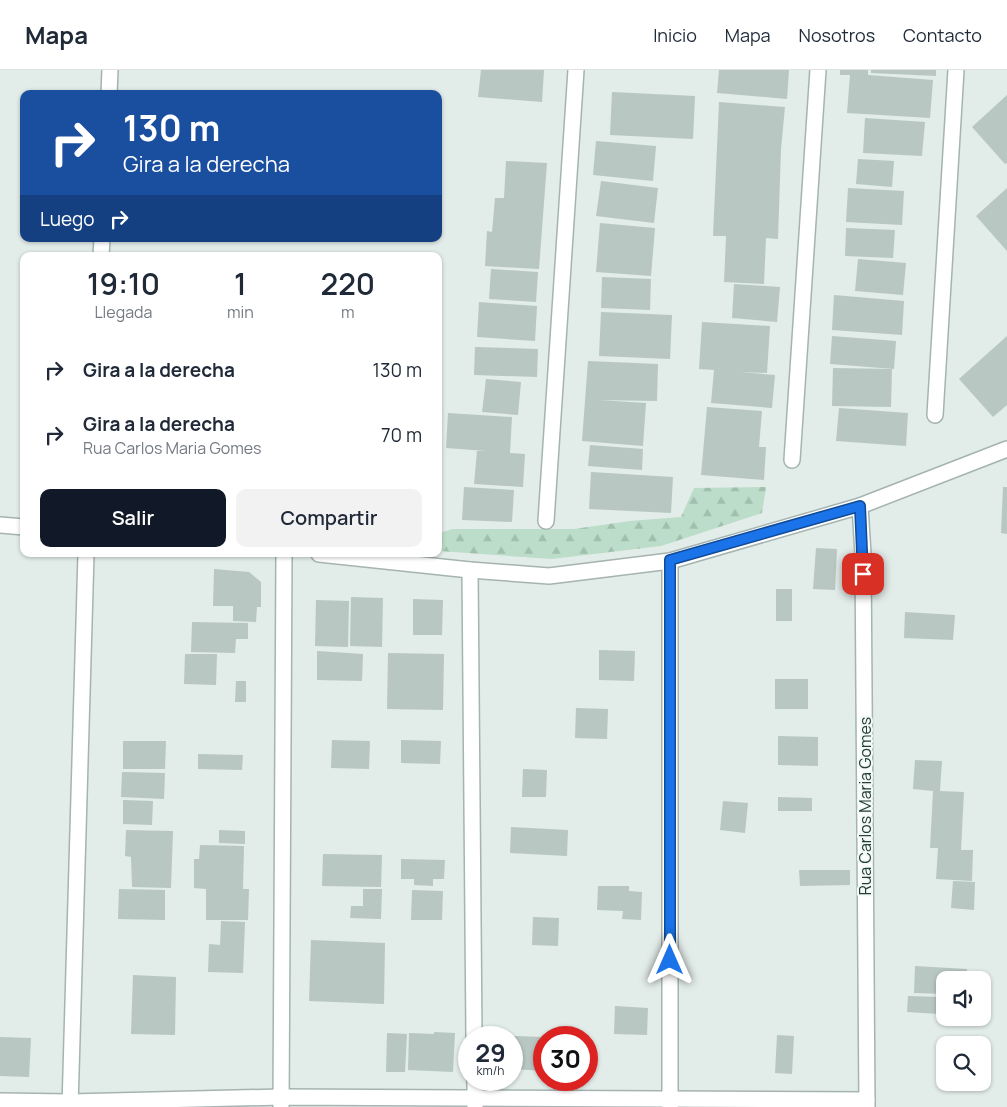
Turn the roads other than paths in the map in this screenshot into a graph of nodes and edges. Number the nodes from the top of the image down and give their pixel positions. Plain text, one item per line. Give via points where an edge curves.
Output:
1 (110, 70) edge
2 (576, 70) edge
3 (818, 70) edge
4 (956, 70) edge
5 (109, 90) edge
6 (935, 415) dead end
7 (1007, 449) edge
8 (792, 460) dead end
9 (860, 506) junction
10 (546, 521) dead end
11 (0, 525) edge
12 (20, 527) edge
13 (86, 557) edge
14 (284, 557) edge
15 (347, 557) edge
16 (670, 560) junction
17 (470, 570) junction
18 (474, 1026) edge
19 (0, 1101) edge
20 (281, 1102) edge
21 (475, 1103) edge
22 (670, 1103) edge
23 (867, 1103) edge
24 (70, 1104) edge

1 - 5 street
2 - 10 street
3 - 8 street
4 - 6 street
7 - 9 street
9 - 16 street
9 - 23 street, Rua Carlos Maria Gomes
11 - 12 street
13 - 24 street
14 - 20 street
15 - 17 street
16 - 17 street via 549,576
16 - 22 street
17 - 18 street
19 - 24 street
20 - 21 street
20 - 24 street
21 - 22 street
22 - 23 street

